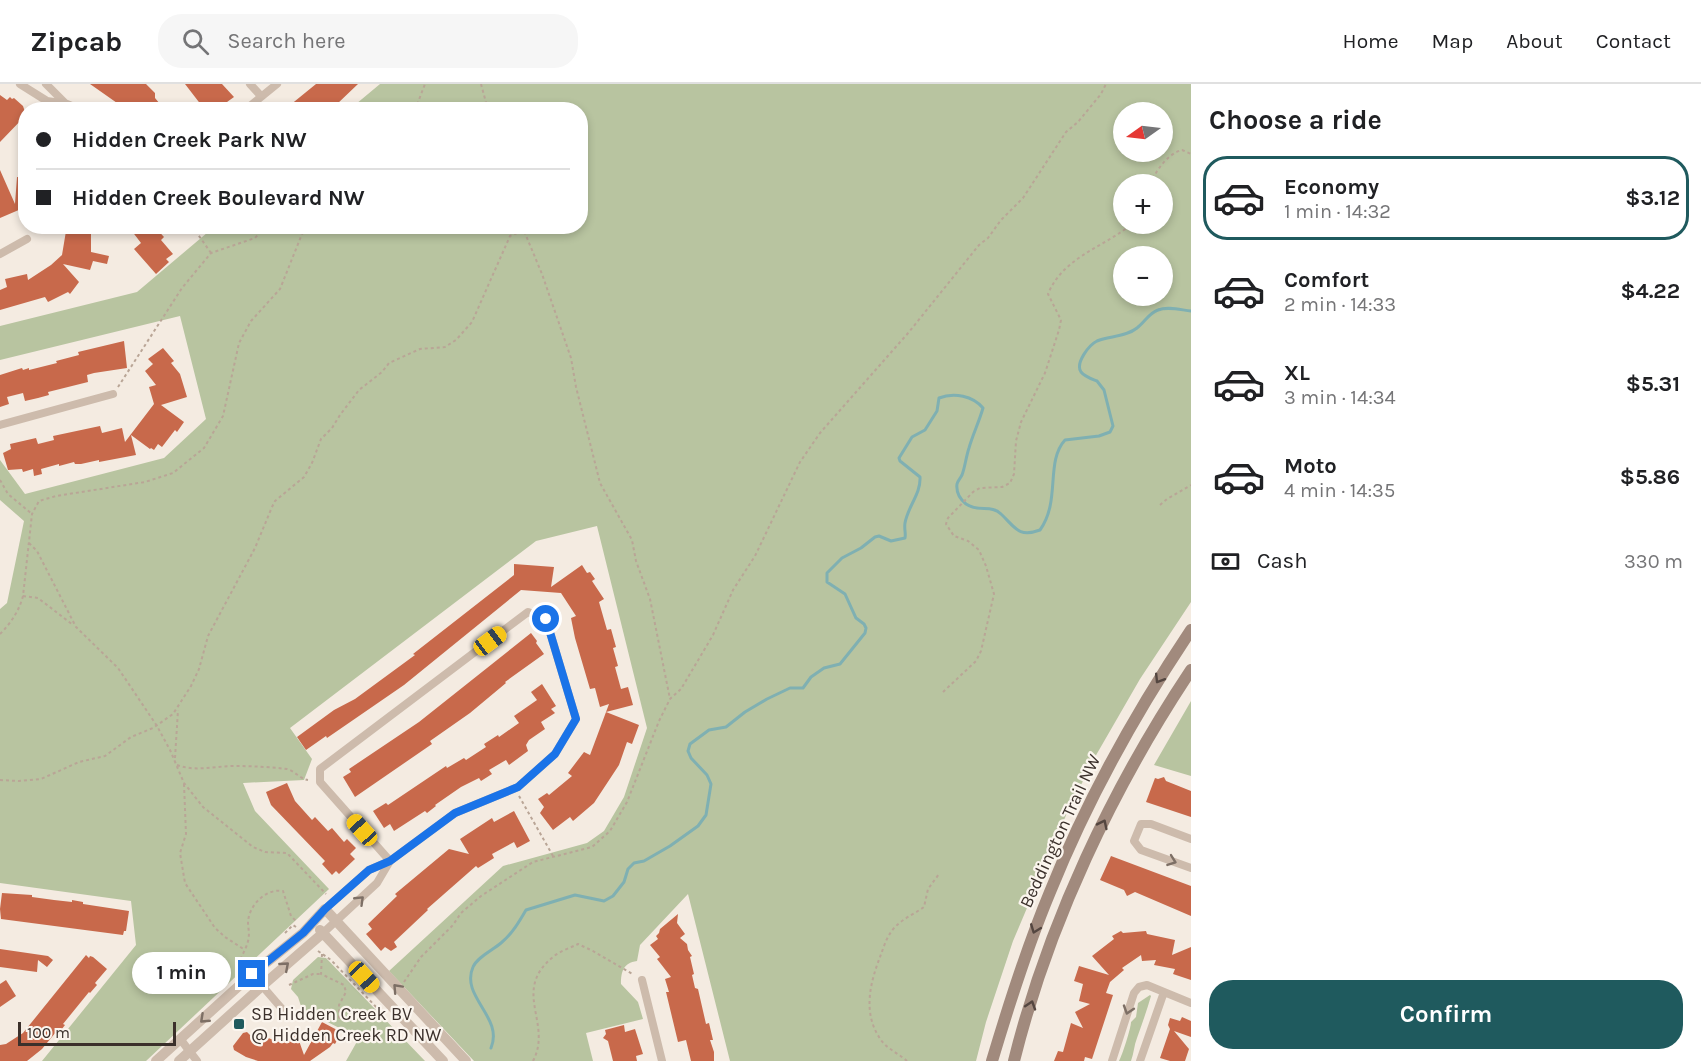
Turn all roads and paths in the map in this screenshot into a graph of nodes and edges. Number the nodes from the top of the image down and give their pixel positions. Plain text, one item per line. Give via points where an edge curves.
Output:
1 (20, 84) edge
2 (46, 84) edge
3 (250, 84) edge
4 (277, 84) edge
5 (425, 84) edge
6 (481, 84) edge
7 (1106, 84) edge
8 (261, 96) junction
9 (54, 102) edge
10 (65, 102) edge
11 (254, 102) edge
12 (419, 102) edge
13 (486, 102) edge
14 (1191, 154) edge
15 (1155, 174) edge
16 (198, 234) edge
17 (259, 234) edge
18 (302, 234) edge
19 (513, 234) edge
20 (525, 234) edge
21 (1118, 234) edge
22 (27, 239) dead end
23 (211, 253) junction
24 (0, 254) edge
25 (113, 394) joint
26 (0, 425) edge
27 (0, 480) edge
28 (1191, 485) edge
29 (1160, 505) dead end
30 (32, 514) junction
31 (29, 543) junction
32 (23, 596) junction
33 (76, 627) junction
34 (1191, 630) edge
35 (0, 634) edge
36 (1191, 670) edge
37 (943, 692) dead end
38 (670, 699) junction
39 (179, 707) junction
40 (157, 726) junction
41 (176, 763) junction
42 (0, 780) edge
43 (308, 780) dead end
44 (184, 783) junction
45 (519, 796) dead end
46 (1191, 839) edge
47 (553, 856) junction
48 (390, 861) junction
49 (1191, 868) edge
50 (939, 874) dead end
51 (326, 894) dead end
52 (325, 909) junction
53 (296, 921) dead end
54 (313, 922) junction
55 (336, 923) junction
56 (323, 933) junction
57 (316, 949) dead end
58 (245, 950) junction
59 (322, 954) junction
60 (246, 974) junction
61 (321, 974) junction
62 (642, 980) joint
63 (404, 981) dead end
64 (289, 985) dead end
65 (262, 986) junction
66 (1164, 992) junction
67 (1191, 1003) edge
68 (283, 1010) dead end
69 (387, 1018) dead end
70 (360, 1020) dead end
71 (181, 1040) junction
72 (193, 1056) edge
73 (156, 1061) edge
74 (179, 1061) edge
75 (443, 1061) edge
76 (466, 1061) edge
77 (534, 1061) edge
78 (662, 1061) edge
79 (907, 1061) edge
80 (992, 1061) edge
81 (1014, 1061) edge
82 (1112, 1061) edge
83 (1140, 1061) edge

1 - 9 street
2 - 10 street
3 - 8 street
4 - 8 street
5 - 12 path
6 - 13 path
7 - 38 path via 1066,132 1017,205 979,245 800,462 713,635 681,689
8 - 11 street
14 - 15 path via 1176,152
16 - 23 path
17 - 23 path
18 - 30 path via 280,289 251,321 239,343 224,416 204,448 173,473 145,482 56,496 39,501
19 - 39 path via 469,327 445,347 420,349 389,363 359,390 321,439 304,477 275,501 208,636 199,669
20 - 38 path via 571,358 600,483 632,540 650,599
21 - 37 path via 1081,255 1051,286 1048,294 1061,320 1059,330 1045,373 1021,422 1010,483 980,488 952,511 946,524 954,536 979,550 994,594 976,661
22 - 24 street
23 - 25 path via 182,288
25 - 26 street
27 - 30 path via 8,494
28 - 29 path
30 - 31 path
31 - 32 path
31 - 33 path via 37,550
32 - 33 path via 38,598
32 - 35 path via 20,607
33 - 40 path via 118,668
34 -> 80 main road, Beddington Trail NW via 1133,722 1087,810 1038,920
81 -> 36 main road, Beddington Trail NW via 1045,962 1083,866 1145,742
38 - 47 path via 627,802 610,831 592,847
39 - 40 path
39 - 41 path
40 - 41 path
40 - 42 path via 131,737 105,756 79,762 40,779
41 - 43 path via 185,768 287,769
41 - 44 path
44 - 51 path via 202,807 253,847 294,857
44 - 58 path via 186,834 180,853 185,883 215,928
45 - 47 path
46 -> 49 street via 1142,824 1134,841 1141,850
47 - 63 path via 532,862 474,901 421,957
48 - 48 street via 455,813 518,787 555,754 576,719 546,619 528,612 320,769 320,783
48 - 52 street via 369,870
55 -> 48 street via 377,883
50 - 79 path via 928,889 924,907 891,932 869,992 873,1027 880,1039
52 - 54 street
52 - 55 street
53 - 58 path via 282,891 261,897 250,911
54 - 56 street
54 - 60 street
55 - 56 street
76 -> 55 street
65 -> 56 street
56 - 75 street
57 - 59 path
58 - 60 path via 238,966
59 - 61 path
59 - 69 path
60 - 65 street
60 -> 71 street
61 - 64 path
61 - 70 path via 344,985 339,1019
62 - 77 path via 578,944 553,957 535,979 533,1004 540,1042
62 - 78 street
65 - 68 street
65 - 72 street
66 - 67 street
66 -> 82 street via 1147,985 1134,993
66 - 83 street
71 - 72 street
71 - 73 street
72 - 74 street

